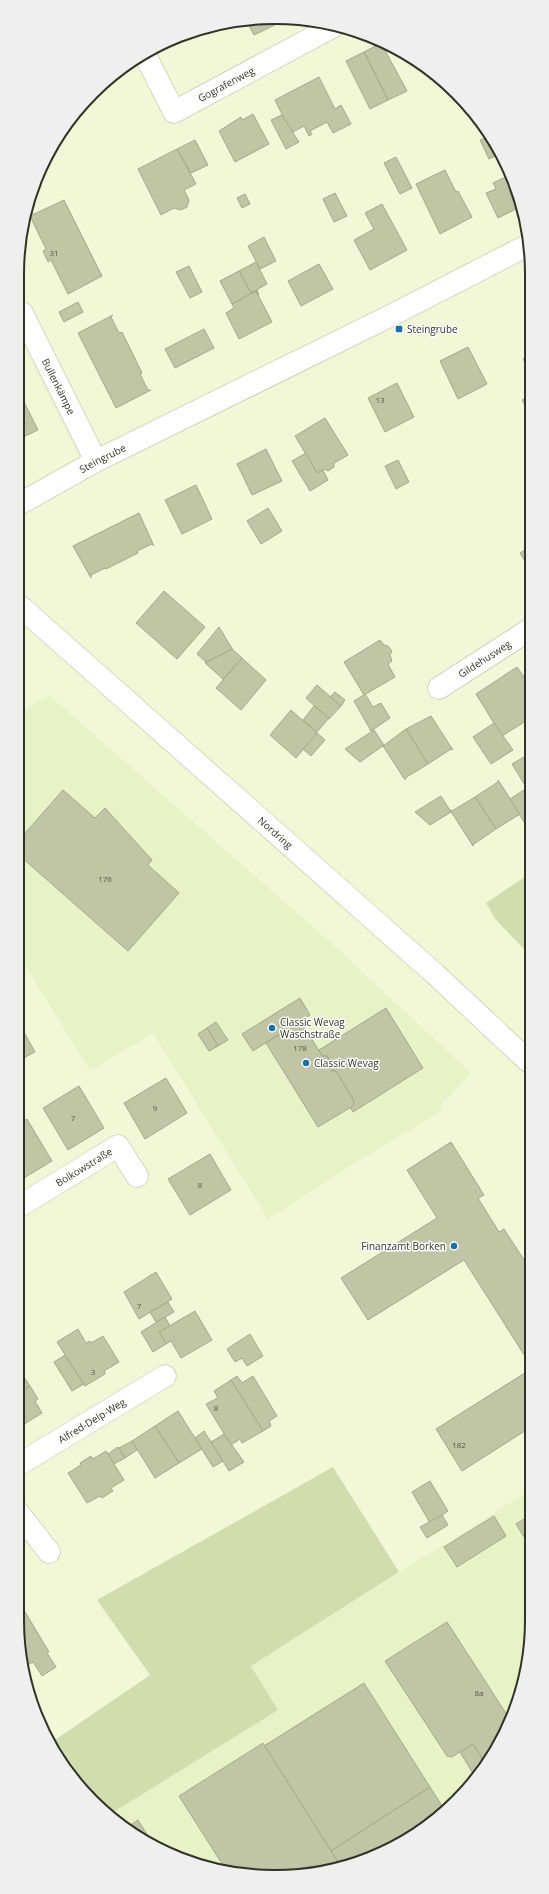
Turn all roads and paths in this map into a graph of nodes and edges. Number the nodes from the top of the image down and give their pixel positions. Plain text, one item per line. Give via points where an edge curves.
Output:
1 (327, 30) edge
2 (147, 59) edge
3 (523, 247) edge
4 (24, 316) edge
5 (96, 461) junction
6 (24, 501) edge
7 (24, 610) edge
8 (525, 633) edge
9 (439, 688) dead end
10 (525, 1057) edge
11 (138, 1176) dead end
12 (24, 1203) edge
13 (165, 1376) dead end
14 (24, 1461) edge
15 (24, 1520) edge
16 (48, 1552) dead end

1 - 2 street, Gografenweg via 174,112
3 - 5 street, Steingrube
4 - 5 street, Bullenkämpe
5 - 6 street, Steingrube
7 - 10 street, Nordring via 435,974
8 - 9 street, Gildehusweg
11 - 12 street, Bolkowstraße via 118,1146
13 - 14 street, Alfred-Delp-Weg
15 - 16 street

